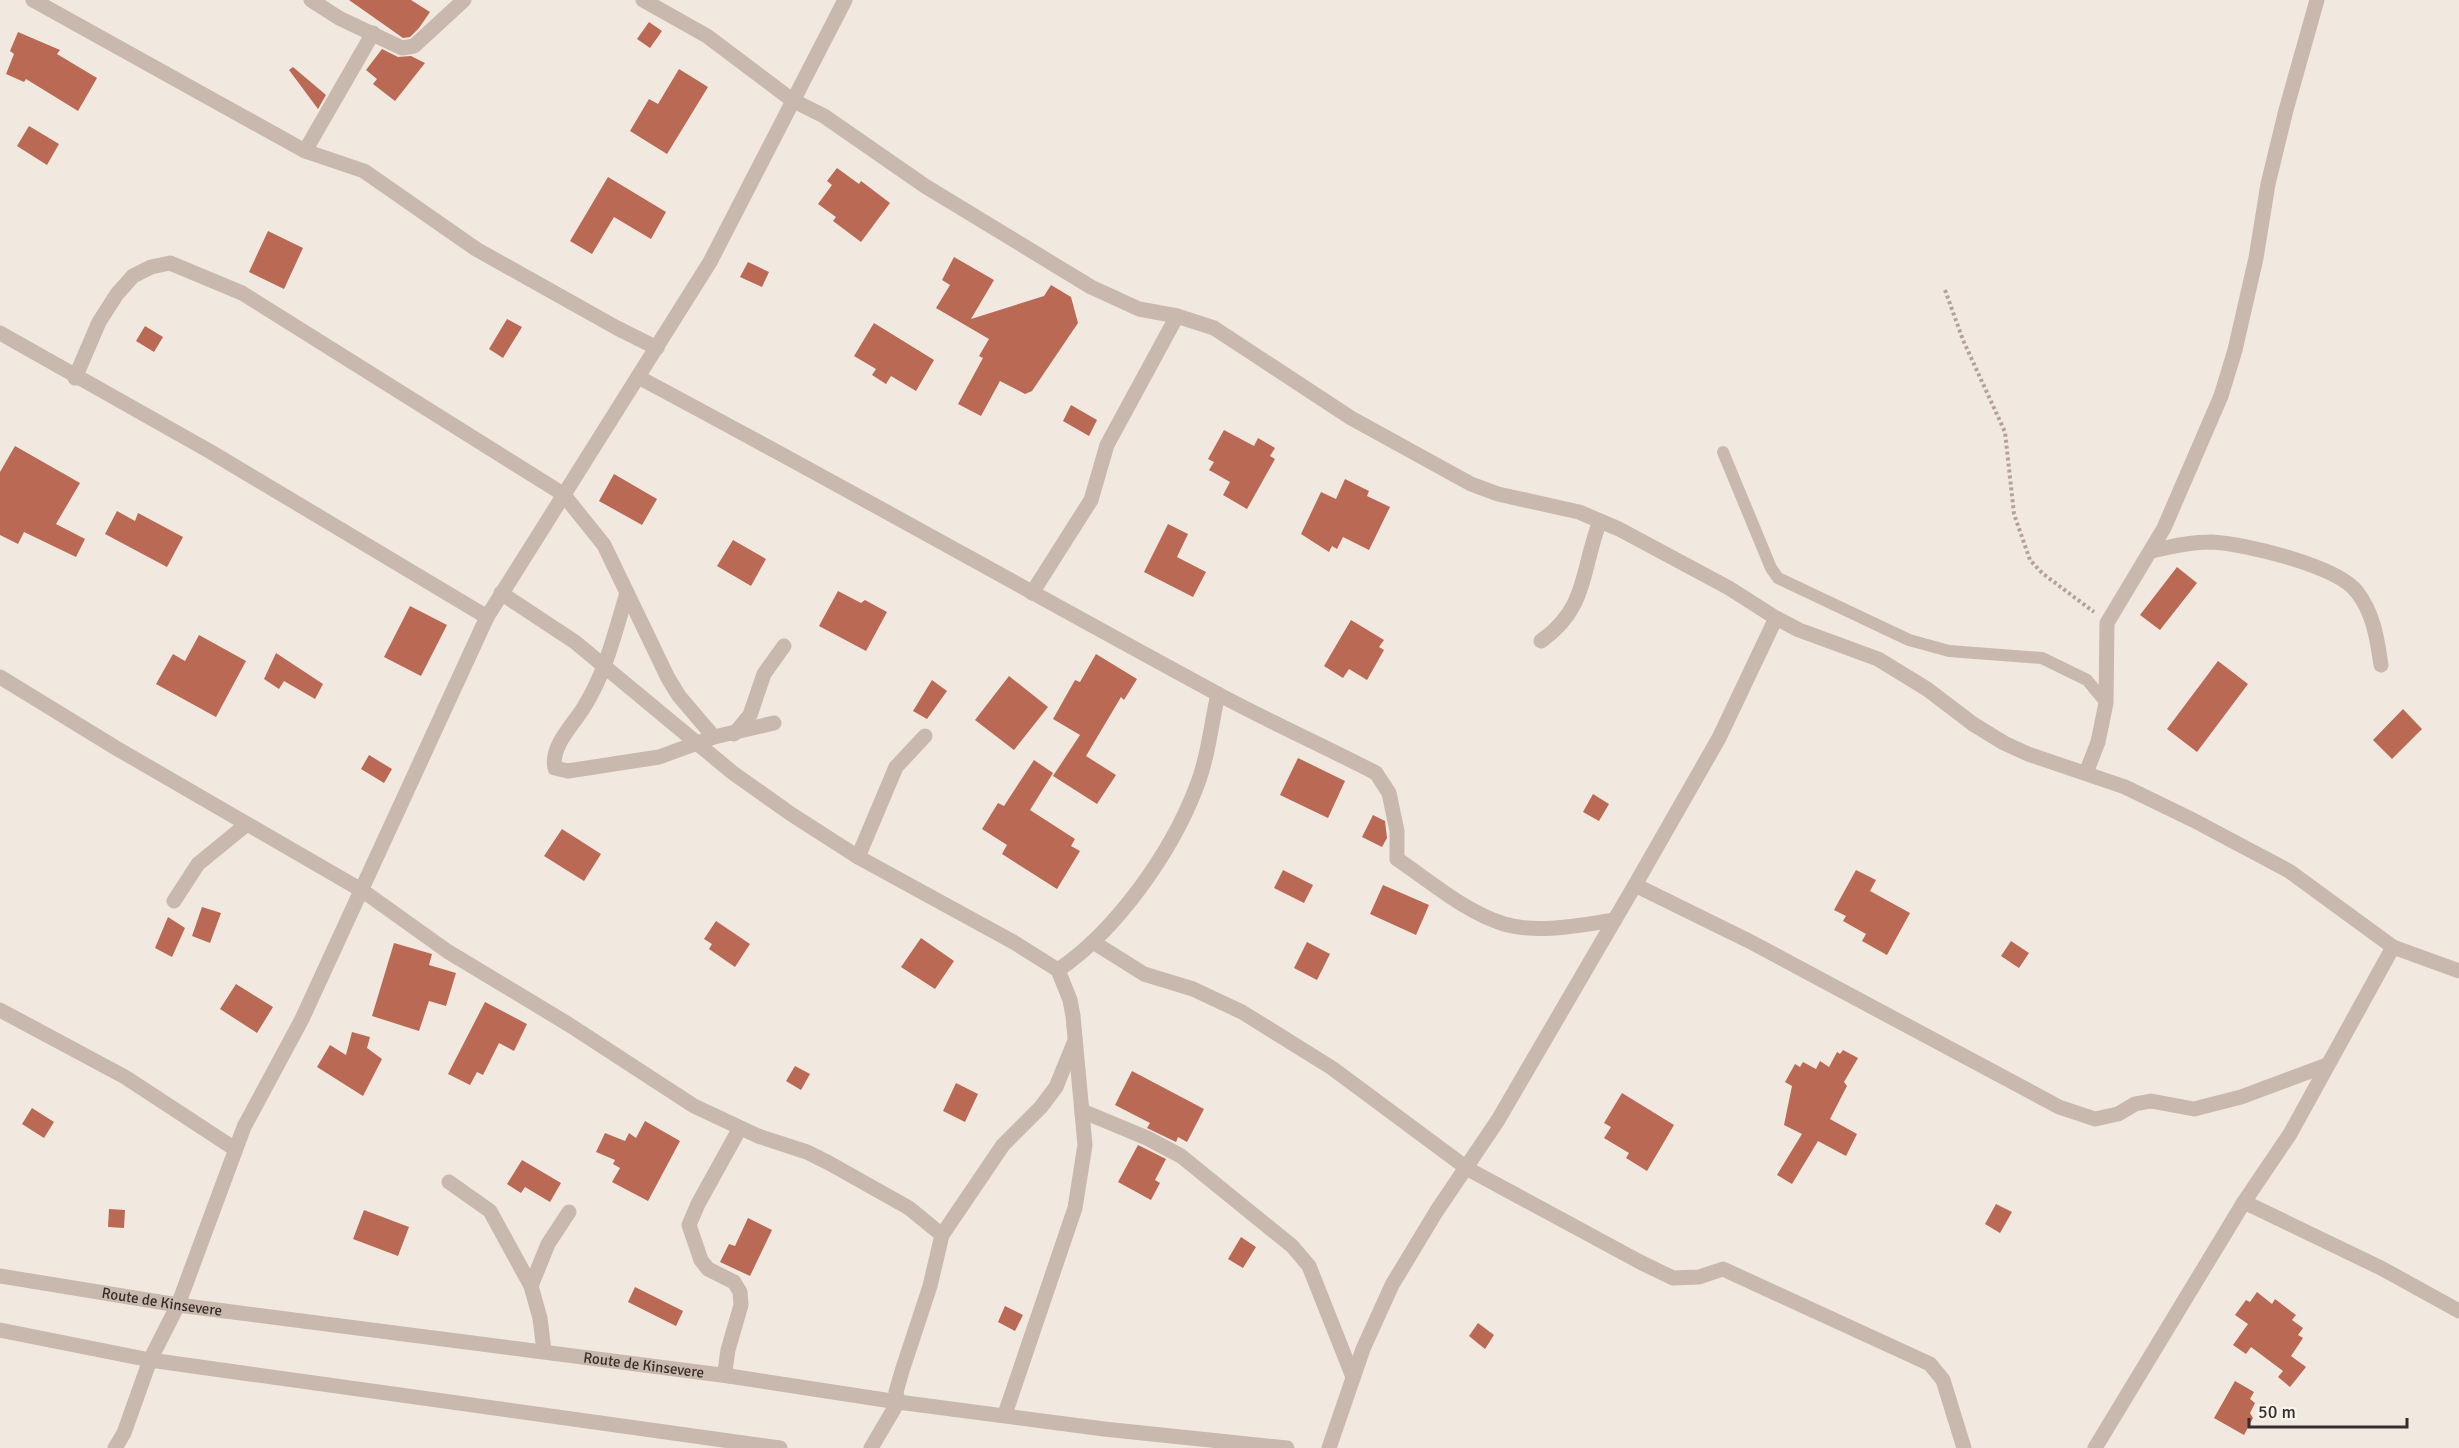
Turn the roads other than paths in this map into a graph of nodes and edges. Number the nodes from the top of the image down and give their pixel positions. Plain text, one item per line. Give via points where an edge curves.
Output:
1 (33, 0) edge
2 (311, 0) edge
3 (464, 0) edge
4 (643, 0) edge
5 (845, 0) edge
6 (2317, 0) edge
7 (373, 33) junction
8 (792, 100) junction
9 (304, 151) junction
10 (1177, 316) junction
11 (0, 333) edge
12 (657, 348) junction
13 (638, 377) junction
14 (75, 378) junction
15 (1724, 452) dead end
16 (563, 494) junction
17 (1600, 521) junction
18 (2152, 551) junction
19 (501, 593) junction
20 (627, 593) junction
21 (1032, 593) junction
22 (487, 617) junction
23 (1776, 618) junction
24 (1541, 641) dead end
25 (784, 646) dead end
26 (2381, 665) dead end
27 (605, 666) junction
28 (0, 677) edge
29 (1218, 694) junction
30 (2106, 703) junction
31 (774, 723) dead end
32 (734, 734) junction
33 (925, 736) dead end
34 (714, 737) junction
35 (697, 743) junction
36 (2086, 773) junction
37 (247, 824) junction
38 (858, 857) junction
39 (1635, 885) junction
40 (363, 891) junction
41 (174, 901) dead end
42 (1615, 920) junction
43 (1094, 942) junction
44 (2393, 947) junction
45 (2455, 965) edge
46 (1058, 970) junction
47 (0, 1010) edge
48 (1076, 1040) junction
49 (2327, 1065) junction
50 (1082, 1111) junction
51 (740, 1128) junction
52 (235, 1149) junction
53 (1468, 1168) junction
54 (449, 1182) dead end
55 (2244, 1202) junction
56 (569, 1212) dead end
57 (942, 1235) junction
58 (0, 1276) edge
59 (531, 1286) junction
60 (178, 1305) junction
61 (2459, 1311) edge
62 (0, 1330) edge
63 (544, 1352) junction
64 (150, 1360) junction
65 (729, 1376) junction
66 (1353, 1377) junction
67 (898, 1402) junction
68 (1005, 1414) junction
69 (116, 1448) edge
70 (780, 1448) edge
71 (871, 1448) edge
72 (1287, 1448) edge
73 (1329, 1448) edge
74 (1964, 1448) edge
75 (2095, 1448) edge

1 - 9 street
2 - 7 street
3 - 7 street via 414,46 402,48
4 - 8 street via 706,36
5 - 8 street
6 - 18 street via 2286,110 2235,350 2198,453
7 - 9 street
8 - 10 street via 824,116 934,191 1091,287 1139,309
8 - 12 street via 710,262
9 - 12 street via 364,171 477,249
10 - 17 street via 1214,328 1351,418 1471,484
10 - 21 street via 1107,445 1090,500
11 - 14 street
12 - 13 street
13 - 16 street
13 - 21 street
14 - 16 street via 99,322 117,294 133,276 170,263 242,293
14 - 22 street via 212,452
15 - 30 lane via 1778,578 1909,640 1949,651 2042,658 2087,681
16 - 19 street
16 - 20 street via 604,545
17 - 23 street via 1700,571
17 - 24 street via 1590,546 1579,600 1557,630
18 - 26 street via 2202,543 2253,547 2332,575 2356,590 2368,610 2376,628
18 - 30 street via 2108,623
19 - 22 street
19 - 27 street
20 - 27 street
20 - 34 street via 679,696
21 - 29 street
22 - 40 street
23 - 36 street via 1878,659 2004,743
23 - 39 street via 1719,738
25 - 32 street via 764,674 750,715
27 - 35 street
27 - 35 street via 556,750 555,768 568,771 641,760
28 - 37 street
29 - 42 street via 1376,773 1389,793 1397,831 1397,859 1475,910 1504,924 1524,927 1571,927
29 - 43 street via 1206,757 1180,822 1129,901
30 - 36 street via 2098,742
31 - 32 street
32 - 34 street
33 - 38 street via 896,767
34 - 35 street
35 - 38 street via 782,807
36 - 44 street via 2193,819 2289,871
37 - 40 street
37 - 41 street via 198,864
38 - 46 street
39 - 42 street
39 - 49 street via 1780,957 2059,1107 2095,1119 2151,1101 2194,1109 2241,1097
40 - 51 street via 447,951 670,1092
40 - 52 street
42 - 53 street
43 - 46 street
43 - 53 street via 1144,974 1192,989 1242,1012 1332,1068
44 - 45 street
44 - 49 street
46 - 48 street via 1070,1000
47 - 52 street via 125,1077
48 - 50 street
48 - 57 street via 1056,1087 1003,1145
49 - 55 street via 2290,1134
50 - 66 street via 1181,1156 1292,1246 1309,1266
50 - 68 street via 1085,1145 1075,1208
51 - 57 street via 829,1163 909,1208
51 - 65 street via 690,1225 701,1260 708,1269 734,1282 740,1292 741,1305 725,1371
52 - 60 street
53 - 66 street via 1392,1285
53 - 74 street via 1672,1278 1699,1277 1723,1269 1930,1364 1943,1380
54 - 59 street via 490,1211
55 - 61 street via 2381,1268
55 - 75 street
56 - 59 street via 548,1244
57 - 67 street via 896,1392
58 - 60 street, Route de Kinsevere
59 - 63 street
60 - 63 street, Route de Kinsevere
60 - 64 street
62 - 64 street
63 - 65 street, Route de Kinsevere
64 - 69 street
64 - 70 street
65 - 67 street, Route de Kinsevere
66 - 73 street
67 - 68 street, Route de Kinsevere
67 - 71 street
68 - 72 street, Route de Kinsevere via 1104,1429

